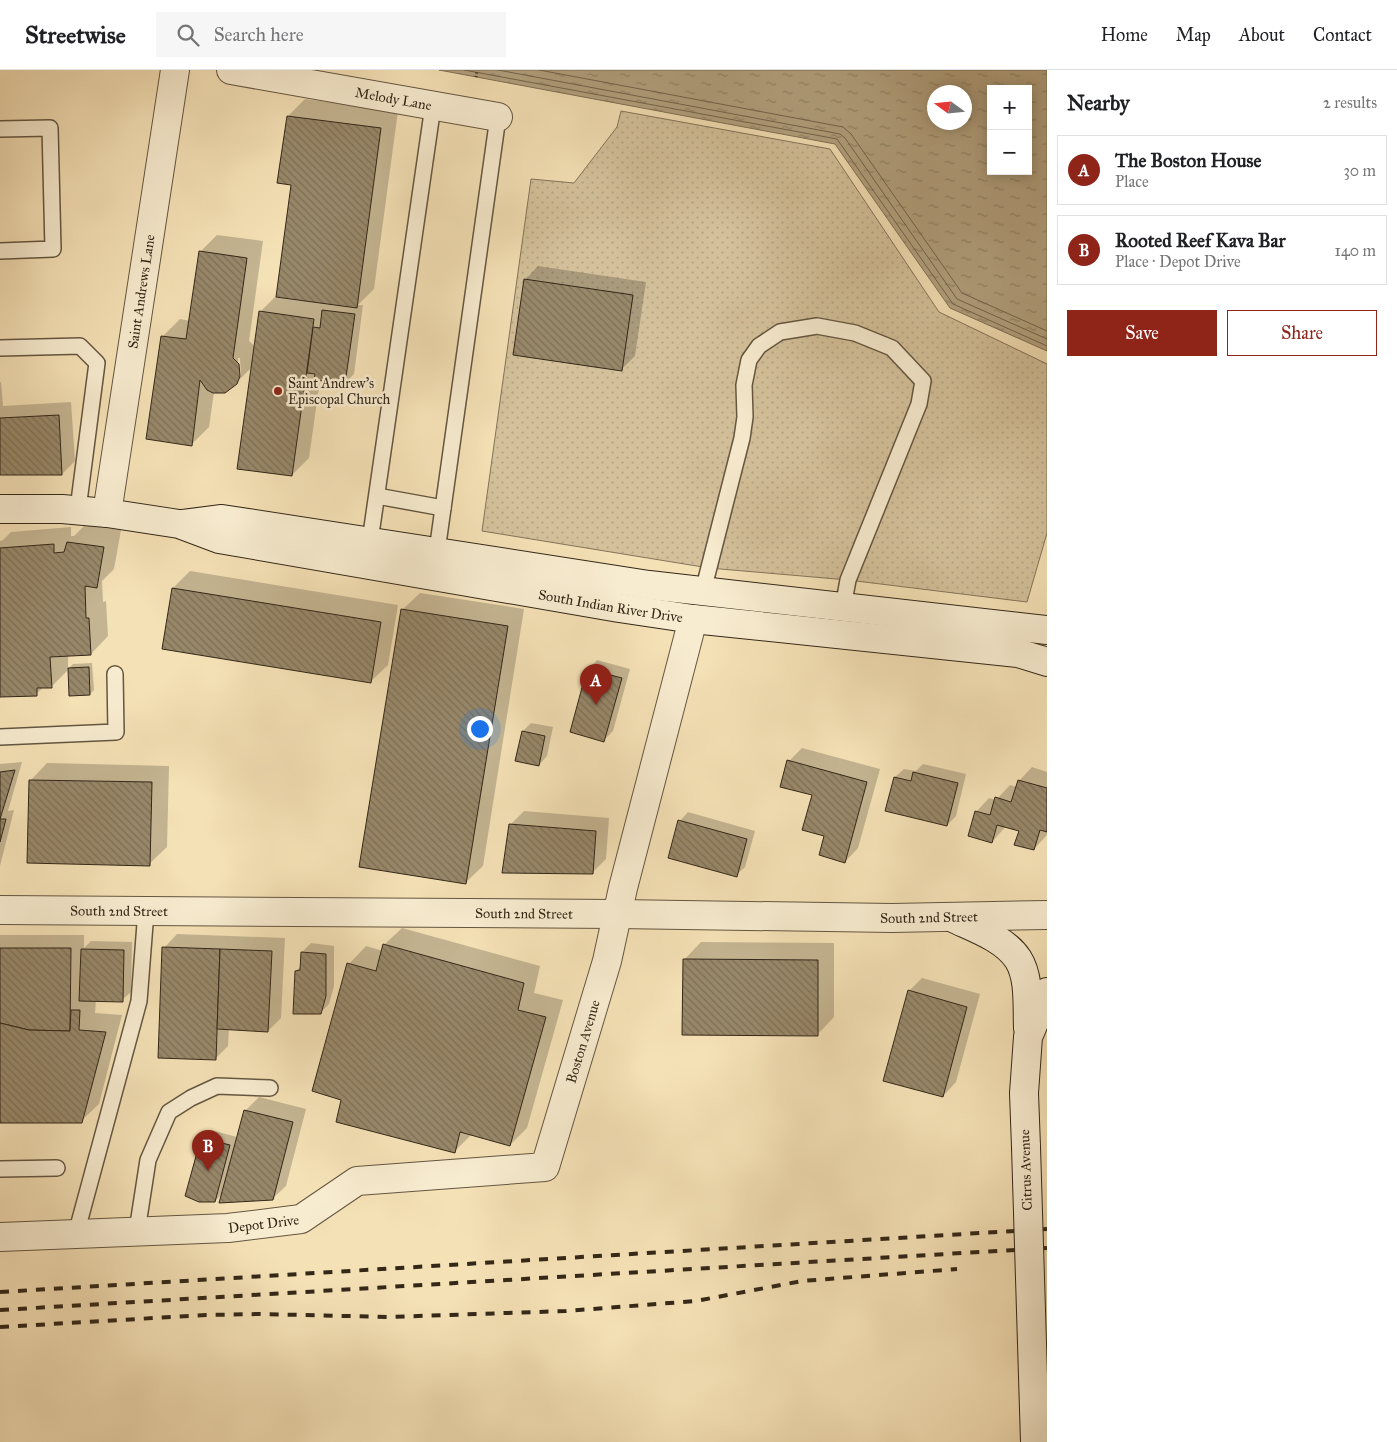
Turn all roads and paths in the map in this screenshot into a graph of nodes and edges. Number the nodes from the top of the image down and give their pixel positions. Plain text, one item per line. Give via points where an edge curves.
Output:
1 (176, 70) edge
2 (231, 70) edge
3 (477, 70) edge
4 (476, 77) dead end
5 (433, 106) junction
6 (498, 117) joint
7 (0, 129) edge
8 (0, 251) edge
9 (0, 348) edge
10 (377, 496) junction
11 (443, 508) junction
12 (0, 509) edge
13 (78, 509) junction
14 (107, 513) junction
15 (179, 524) junction
16 (370, 541) junction
17 (437, 551) junction
18 (703, 591) junction
19 (843, 607) junction
20 (693, 619) junction
21 (1047, 630) edge
22 (1047, 662) edge
23 (115, 674) dead end
24 (0, 737) edge
25 (0, 910) edge
26 (146, 911) junction
27 (618, 914) junction
28 (1047, 915) edge
29 (952, 918) junction
30 (1047, 992) edge
31 (1028, 1037) junction
32 (270, 1088) dead end
33 (544, 1167) joint
34 (57, 1168) dead end
35 (0, 1169) edge
36 (137, 1232) junction
37 (76, 1234) junction
38 (0, 1237) edge
39 (1035, 1442) edge

1 - 14 street, Saint Andrews Lane
2 - 5 street, Melody Lane
3 - 4 path
5 - 6 street, Melody Lane
5 - 10 lane
6 - 11 lane
7 - 8 lane via 50,128 53,249
9 - 13 lane via 80,346 97,363
10 - 11 lane
10 - 16 lane
11 - 17 lane
12 - 13 street, South Indian River Drive
13 - 14 street, South Indian River Drive
14 - 15 street, South Indian River Drive
15 - 16 street, South Indian River Drive via 222,519
15 - 20 street, South Indian River Drive via 219,539
16 - 17 street, South Indian River Drive
17 - 18 street, South Indian River Drive
18 - 19 street, South Indian River Drive
18 - 19 lane via 742,438 744,385 749,360 759,346 780,332 817,326 855,333 892,348 924,381 919,404 848,580
19 - 21 street, South Indian River Drive
20 - 22 street, South Indian River Drive via 1018,653
20 - 27 street, Boston Avenue
23 - 24 lane via 116,732
25 - 26 street, South 2nd Street
26 - 27 street, South 2nd Street
26 - 37 lane via 140,1002
27 - 29 street, South 2nd Street
27 - 33 street, Boston Avenue via 607,961
28 - 29 street, South 2nd Street
29 - 31 street via 988,934 1018,959 1027,991
30 - 31 street, Citrus Avenue
31 - 39 street, Citrus Avenue, bridge via 1024,1093
32 - 36 lane via 217,1086 169,1112 148,1160
33 - 36 street, Depot Drive via 357,1181 301,1220 228,1228
34 - 35 lane
36 - 37 street, Depot Drive
37 - 38 street, Depot Drive

